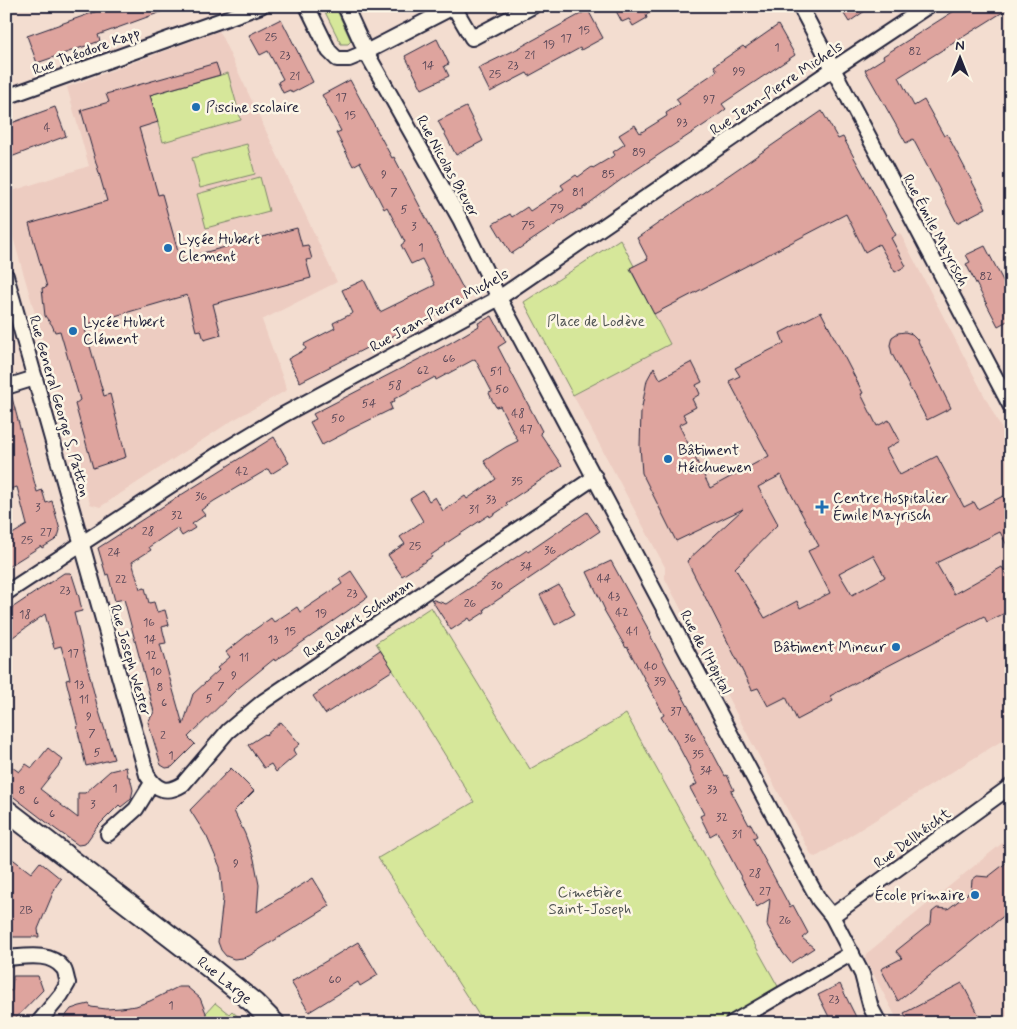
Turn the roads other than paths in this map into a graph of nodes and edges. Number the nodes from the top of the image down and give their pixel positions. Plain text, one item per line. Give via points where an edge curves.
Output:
1 (261, 6) edge
2 (307, 6) edge
3 (345, 6) edge
4 (455, 6) edge
5 (533, 6) edge
6 (800, 6) edge
7 (928, 6) edge
8 (366, 52) junction
9 (833, 69) junction
10 (6, 97) edge
11 (6, 276) edge
12 (499, 298) junction
13 (35, 378) junction
14 (6, 387) edge
15 (1011, 407) edge
16 (595, 477) junction
17 (81, 544) junction
18 (6, 593) edge
19 (152, 783) junction
20 (1011, 786) edge
21 (6, 810) edge
22 (108, 834) dead end
23 (832, 916) junction
24 (852, 953) junction
25 (6, 958) edge
26 (38, 1023) edge
27 (274, 1023) edge
28 (732, 1023) edge
29 (878, 1023) edge

1 - 10 street, Rue Théodore Kapp
2 - 8 street via 329,51 337,59 349,59
3 - 8 street, Rue Nicolas Biever
4 - 5 street via 472,38
4 - 8 street
6 - 9 street, Rue Émile Mayrisch
7 - 9 street, Rue Jean-Pierre Michels
8 - 12 street, Rue Nicolas Biever via 460,219
9 - 12 street, Rue Jean-Pierre Michels
9 - 15 street, Rue Émile Mayrisch
11 - 13 street, Rue General George S. Patton
12 - 16 street, Rue de l'Hôpital
12 - 17 street, Rue Jean-Pierre Michels via 283,415
13 - 14 street
13 - 17 street, Rue General George S. Patton
16 - 19 street, Rue Robert Schuman via 264,701 228,731 183,784 167,790
16 - 23 street, Rue de l'Hôpital via 809,882
17 - 18 street, Rue Jean-Pierre Michels
17 - 19 street, Rue Joseph Wester via 147,775
19 - 22 street via 136,809
20 - 23 street, Rue Dellhéicht
21 - 27 street, Rue Large via 173,938
23 - 24 street, Rue de l'Hôpital
24 - 28 street
24 - 29 street, Rue de l'Hôpital
25 - 26 street via 45,956 64,968 68,983

